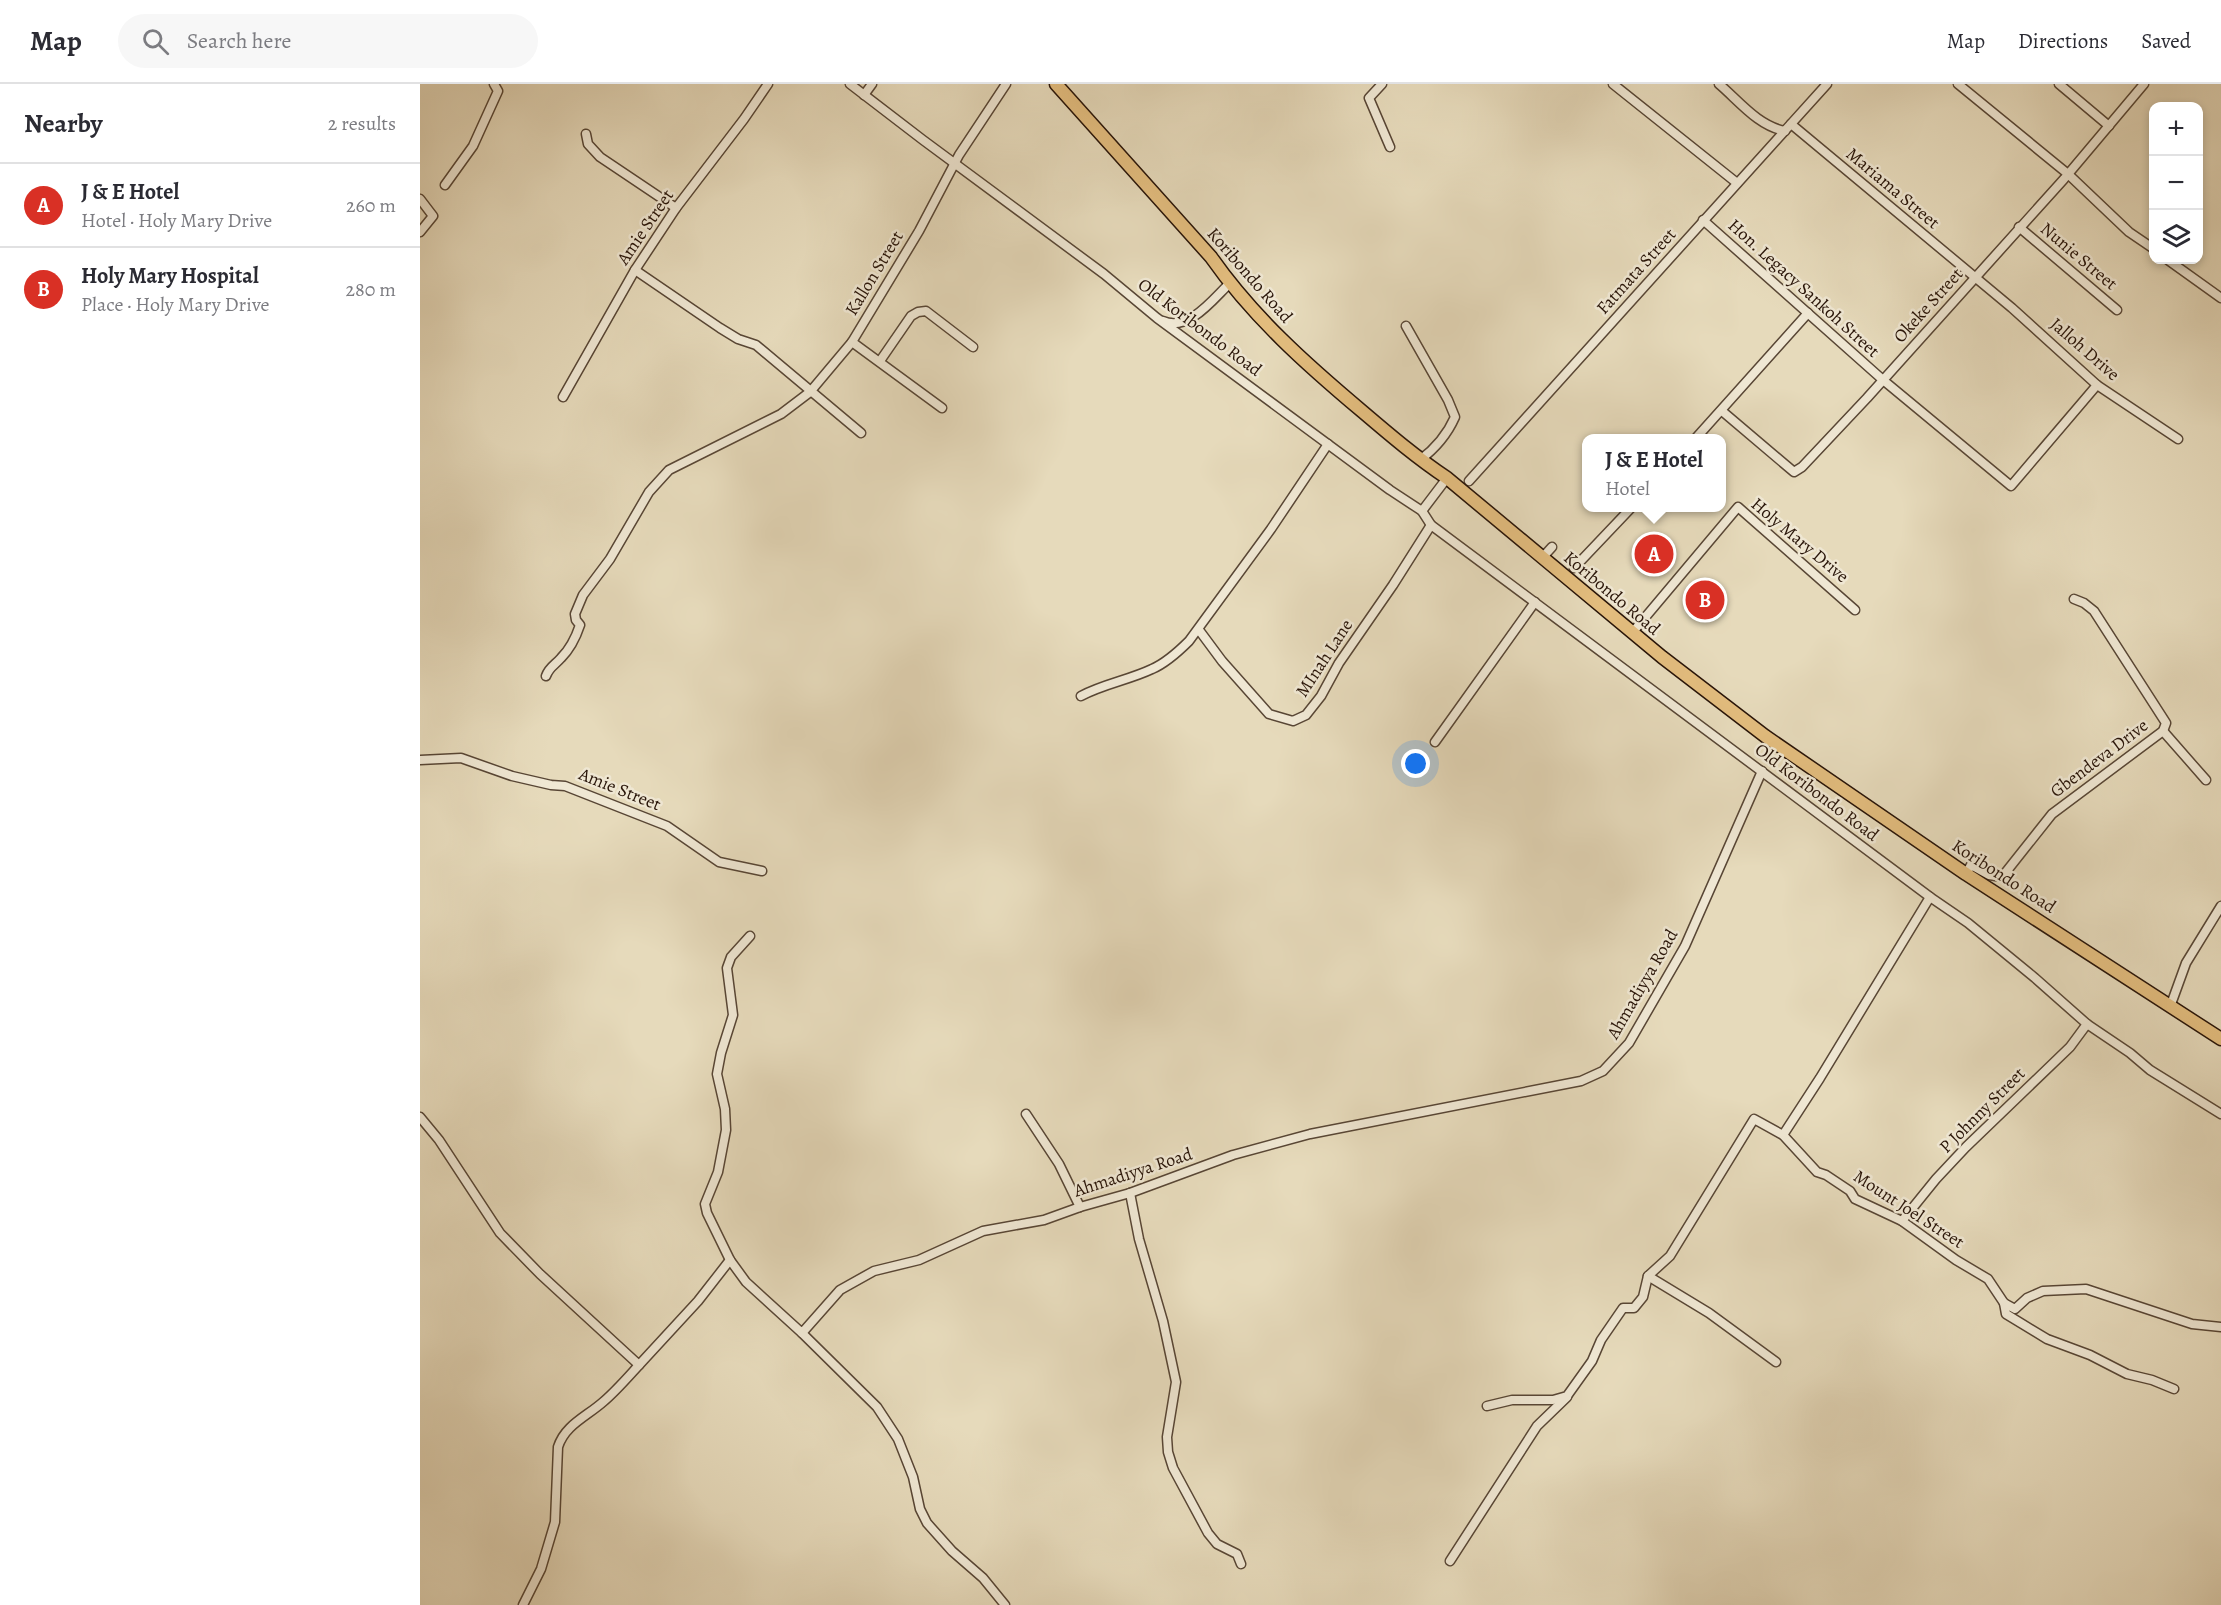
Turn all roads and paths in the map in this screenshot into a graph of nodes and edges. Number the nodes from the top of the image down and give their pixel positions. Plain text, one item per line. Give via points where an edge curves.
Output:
1 (494, 84) edge
2 (768, 84) edge
3 (850, 84) edge
4 (872, 84) edge
5 (1006, 84) edge
6 (1056, 84) edge
7 (1382, 84) edge
8 (1613, 84) edge
9 (1719, 84) edge
10 (1827, 84) edge
11 (1958, 84) edge
12 (2059, 84) edge
13 (2144, 84) edge
14 (864, 94) junction
15 (2109, 126) junction
16 (1788, 127) junction
17 (586, 134) dead end
18 (1390, 147) dead end
19 (958, 166) junction
20 (2068, 174) junction
21 (1737, 183) junction
22 (445, 185) dead end
23 (420, 199) edge
24 (676, 208) junction
25 (1703, 220) junction
26 (2019, 227) junction
27 (420, 232) edge
28 (2149, 246) edge
29 (2174, 264) edge
30 (635, 270) junction
31 (1974, 278) junction
32 (1230, 283) junction
33 (2221, 298) edge
34 (2116, 310) dead end
35 (1808, 313) junction
36 (1157, 318) junction
37 (1406, 326) dead end
38 (852, 342) junction
39 (973, 347) dead end
40 (880, 361) junction
41 (1883, 380) junction
42 (2097, 385) junction
43 (810, 392) junction
44 (563, 397) dead end
45 (942, 408) dead end
46 (1722, 411) junction
47 (861, 433) dead end
48 (1700, 434) edge
49 (2178, 440) dead end
50 (1328, 444) junction
51 (1420, 459) junction
52 (1446, 478) junction
53 (1469, 481) dead end
54 (1422, 511) junction
55 (1626, 512) edge
56 (1431, 525) junction
57 (1552, 547) dead end
58 (1542, 558) junction
59 (1574, 568) dead end
60 (2074, 599) dead end
61 (1534, 602) junction
62 (1855, 610) dead end
63 (1199, 630) junction
64 (1632, 633) junction
65 (546, 676) dead end
66 (1081, 696) dead end
67 (2163, 731) junction
68 (1435, 742) dead end
69 (420, 759) edge
70 (1762, 771) junction
71 (2206, 780) dead end
72 (762, 871) dead end
73 (1966, 874) junction
74 (1930, 897) junction
75 (2221, 906) edge
76 (750, 936) dead end
77 (2170, 1007) junction
78 (2087, 1024) junction
79 (2221, 1039) edge
80 (1026, 1114) dead end
81 (2221, 1114) edge
82 (420, 1117) edge
83 (1783, 1135) junction
84 (1130, 1193) junction
85 (1080, 1207) junction
86 (1902, 1221) junction
87 (730, 1260) junction
88 (1648, 1276) junction
89 (2004, 1303) junction
90 (2221, 1327) edge
91 (802, 1333) junction
92 (1776, 1362) dead end
93 (639, 1365) junction
94 (2174, 1389) dead end
95 (1567, 1396) junction
96 (1487, 1406) dead end
97 (1450, 1561) dead end
98 (1241, 1564) dead end
99 (523, 1605) edge
100 (1005, 1605) edge

1 - 22 street via 498,91 473,146
2 - 24 street, Amie Street
3 - 14 street, Old Koribondo Road
4 - 14 street
5 - 19 street, Kallon Street
6 - 32 highway, Koribondo Road
7 - 18 street via 1369,98
8 - 21 street
9 - 16 street, Mariama Street via 1771,128
10 - 16 street, Fatmata Street
11 - 20 street
12 - 15 street
13 - 15 street, Okeke Street
14 - 19 street, Old Koribondo Road
15 - 20 street, Okeke Street
16 - 21 street, Fatmata Street
16 - 31 street, Mariama Street
17 - 24 street via 588,144 600,158
19 - 36 street, Old Koribondo Road
19 - 38 street, Kallon Street
20 - 26 street, Okeke Street
20 - 28 street via 2129,232
21 - 25 street, Fatmata Street
23 - 27 street via 433,216
24 - 30 street, Amie Street
25 - 35 street, Hon. Legacy Sankoh Street
25 - 53 street, Fatmata Street
26 - 31 street, Okeke Street
26 - 34 street, Nunie Street
29 - 33 street
30 - 43 street via 720,328 756,345
30 - 44 street, Amie Street
31 - 41 street, Okeke Street
31 - 42 street, Jalloh Drive
32 - 36 street via 1183,322 1168,323
32 - 51 highway, Koribondo Road via 1275,333
35 - 41 street, Hon. Legacy Sankoh Street
35 - 46 street
36 - 50 street, Old Koribondo Road
37 - 51 street via 1455,417 1443,438
38 - 40 street
38 - 43 street, Kallon Street
39 - 40 street via 926,311 918,312 911,316
40 - 45 street
41 - 42 street, Hon. Legacy Sankoh Street via 2011,486
41 - 46 street, Okeke Street via 1794,472
42 - 49 street, Jalloh Drive
43 - 47 street
43 - 65 street, Kallon Street via 774,418 669,470 649,492 610,559 583,595 575,614 580,625 576,638
46 - 48 street
50 - 54 street, Old Koribondo Road
50 - 63 street
51 - 52 highway, Koribondo Road
52 - 54 street
52 - 58 highway, Koribondo Road
54 - 56 street, Old Koribondo Road
55 - 59 street
56 - 61 street, Old Koribondo Road
56 - 63 street, MInah Lane via 1321,696 1306,715 1293,721 1269,714
57 - 58 street
58 - 64 highway, Koribondo Road
60 - 67 street, Gbendeva Drive via 2098,617 2166,723
61 - 68 street
61 - 70 street, Old Koribondo Road
62 - 64 street, Holy Mary Drive via 1738,507
63 - 66 street via 1176,654 1152,669
64 - 73 highway, Koribondo Road via 1765,736
67 - 71 street
67 - 73 street, Gbendeva Drive via 2052,814 2002,877 1971,865
69 - 72 street, Amie Street via 460,758 512,776 565,786 667,826 718,862
70 - 74 street, Old Koribondo Road
70 - 84 street, Ahmadiyya Road via 1685,946 1629,1043 1603,1071 1581,1081 1310,1134 1233,1155
73 - 77 highway, Koribondo Road
74 - 78 street, Old Koribondo Road via 1968,923
74 - 83 street
75 - 77 street via 2186,963
76 - 87 street via 731,957 727,968 733,1015 717,1074 726,1130 718,1172 705,1204
77 - 79 highway, Koribondo Road
78 - 81 street, Old Koribondo Road via 2150,1070
78 - 86 street, P Johnny Street via 2070,1047 1936,1179
80 - 85 street via 1059,1164
82 - 93 street via 500,1233
83 - 86 street, Mount Joel Street via 1817,1172 1850,1191 1855,1199
83 - 88 street, Mount Joel Street via 1754,1119 1670,1256
84 - 85 street, Ahmadiyya Road
84 - 98 street via 1176,1382 1168,1452 1208,1533 1217,1544 1237,1554
85 - 91 street, Ahmadiyya Road via 1044,1220 983,1231 919,1260 874,1271 840,1290
86 - 89 street, Mount Joel Street via 1988,1279
87 - 91 street via 746,1282
87 - 93 street
88 - 92 street via 1709,1313
88 - 95 street via 1643,1297 1634,1308 1623,1308
89 - 90 street via 2015,1309 2043,1290 2086,1289 2192,1324
89 - 94 street, Mount Joel Street via 2006,1314 2047,1339 2127,1374
91 - 100 street via 877,1407 898,1439 927,1523
93 - 99 street via 561,1437 555,1522
95 - 96 street
95 - 97 street via 1537,1426

